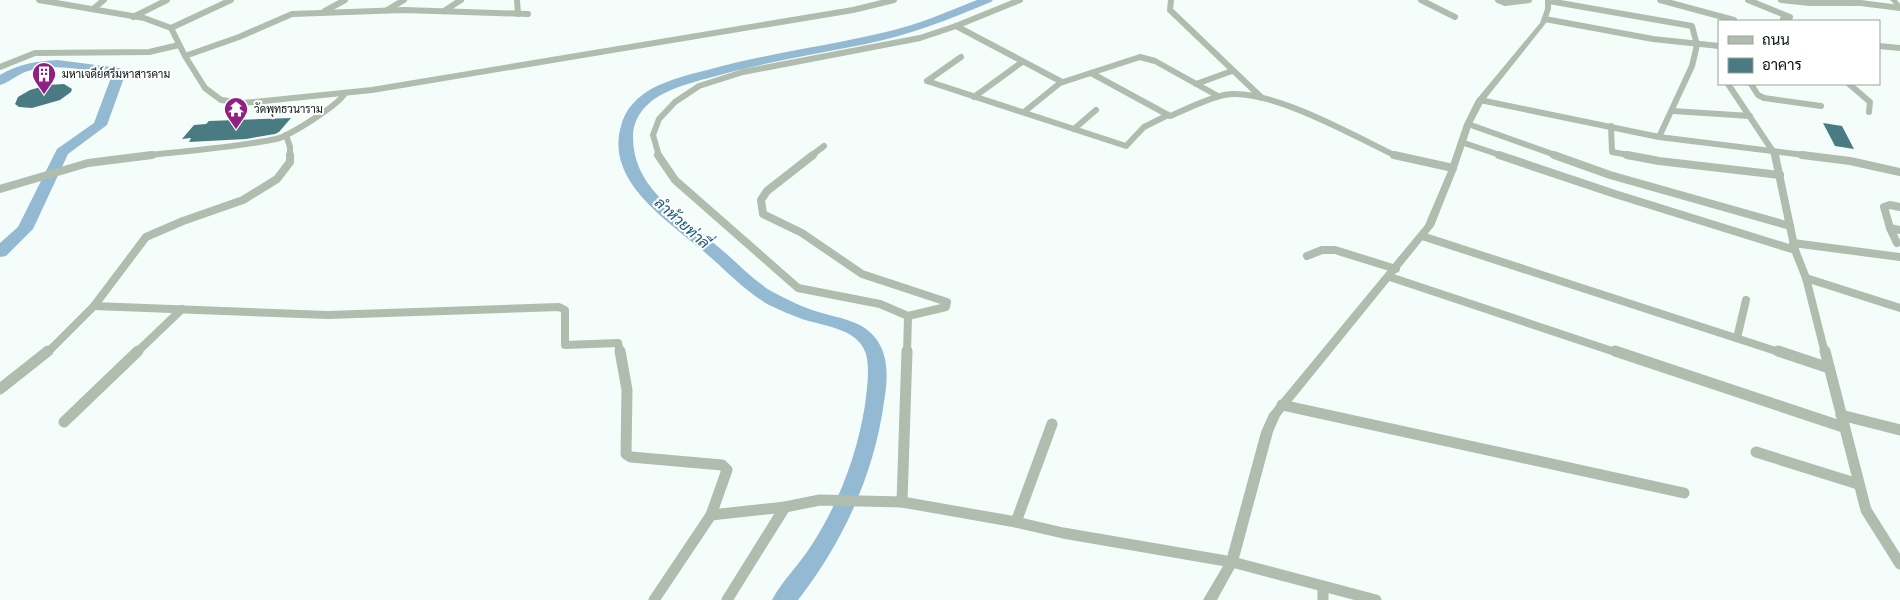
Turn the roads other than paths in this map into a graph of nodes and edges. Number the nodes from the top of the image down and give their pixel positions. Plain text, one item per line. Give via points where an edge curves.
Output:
1 (39, 0) edge
2 (104, 0) edge
3 (167, 0) edge
4 (231, 0) edge
5 (345, 0) edge
6 (404, 0) edge
7 (461, 0) edge
8 (517, 0) edge
9 (894, 0) edge
10 (1020, 0) edge
11 (1172, 0) edge
12 (1420, 0) edge
13 (1498, 0) edge
14 (1529, 0) edge
15 (1660, 0) edge
16 (1748, 0) edge
17 (1781, 0) edge
18 (1847, 0) edge
19 (1893, 0) edge
20 (1549, 1) edge
21 (1857, 3) junction
22 (1900, 8) edge
23 (92, 9) junction
24 (386, 10) junction
25 (443, 11) junction
26 (323, 12) junction
27 (518, 14) junction
28 (528, 14) dead end
29 (132, 17) junction
30 (1455, 17) dead end
31 (1545, 19) junction
32 (1783, 19) dead end
33 (1734, 20) dead end
34 (956, 26) junction
35 (170, 28) junction
36 (179, 45) junction
37 (1696, 45) junction
38 (1718, 46) edge
39 (1880, 46) edge
40 (1900, 48) edge
41 (185, 56) junction
42 (962, 57) dead end
43 (1022, 62) junction
44 (0, 67) edge
45 (1232, 71) junction
46 (1091, 73) junction
47 (1062, 82) junction
48 (1196, 84) junction
49 (1729, 85) edge
50 (1752, 85) edge
51 (1850, 85) edge
52 (345, 93) junction
53 (1218, 96) junction
54 (974, 97) junction
55 (1262, 98) junction
56 (1480, 100) junction
57 (1821, 106) dead end
58 (1096, 110) dead end
59 (1673, 111) junction
60 (1024, 112) junction
61 (1869, 112) dead end
62 (1168, 115) junction
63 (1750, 116) junction
64 (1468, 124) junction
65 (1612, 126) junction
66 (1074, 129) junction
67 (286, 134) junction
68 (1659, 137) junction
69 (1461, 142) junction
70 (824, 146) dead end
71 (1775, 153) junction
72 (1453, 168) junction
73 (1900, 172) edge
74 (1780, 175) junction
75 (3, 189) edge
76 (1900, 208) edge
77 (1790, 226) junction
78 (1890, 228) junction
79 (1900, 230) edge
80 (1422, 236) junction
81 (1897, 243) dead end
82 (1794, 246) junction
83 (1307, 256) dead end
84 (1900, 257) edge
85 (1393, 273) junction
86 (1806, 278) junction
87 (1746, 300) dead end
88 (94, 306) junction
89 (1900, 308) edge
90 (182, 309) junction
91 (908, 316) junction
92 (1737, 338) junction
93 (1829, 368) junction
94 (0, 389) edge
95 (1282, 406) junction
96 (1841, 415) junction
97 (64, 422) dead end
98 (1052, 424) dead end
99 (1843, 427) junction
100 (1900, 430) edge
101 (1756, 452) dead end
102 (1858, 484) junction
103 (1684, 494) dead end
104 (898, 502) junction
105 (785, 507) junction
106 (711, 515) junction
107 (1016, 522) junction
108 (1897, 553) edge
109 (1232, 562) junction
110 (1900, 564) edge
111 (1323, 588) junction
112 (654, 600) edge
113 (727, 600) edge
114 (1210, 600) edge
115 (1323, 600) edge
116 (1376, 600) edge

1 - 23 street
2 - 23 street
3 - 29 street
4 - 35 street
5 - 26 street
6 - 24 street
7 - 25 street
8 - 27 street
9 - 52 street via 853,10
10 - 34 street
11 - 45 street via 1170,10
12 - 30 street
13 - 14 street via 1505,3
15 - 33 street
16 - 32 street via 1790,17
17 - 21 street
18 - 21 street
19 - 22 street
20 - 31 street
20 - 37 street via 1692,26
21 - 22 street
23 - 29 street
24 - 25 street
24 - 26 street
25 - 27 street
26 - 41 street via 292,14
27 - 28 street
29 - 35 street
31 - 37 street
31 - 56 street
34 - 43 street
34 - 91 street via 920,38 743,72 699,86 664,113 653,135 657,153 675,180 788,281 798,288 880,304
35 - 36 street
36 - 41 street
36 - 44 street via 149,52 35,53
37 - 38 street
37 - 59 street via 1692,66
39 - 40 street
41 - 52 street via 206,88 221,100 263,102
42 - 54 street via 927,81
43 - 47 street
43 - 54 street
45 - 48 street
45 - 55 street
46 - 47 street
46 - 48 street via 1144,57
46 - 62 street
47 - 60 street
48 - 53 street
49 - 63 street
50 - 57 street via 1764,98
51 - 61 street via 1870,102
52 - 67 street via 342,100 327,111
53 - 55 street
53 - 62 street
54 - 60 street
55 - 72 street via 1281,102 1398,157
56 - 64 street
56 - 65 street
58 - 66 street
59 - 63 street
59 - 68 street
60 - 66 street
62 - 66 street via 1144,127 1126,146
63 - 71 street
64 - 69 street
64 - 77 street via 1610,175
65 - 68 street
65 - 74 street via 1612,152
67 - 75 street via 260,142 88,163
67 - 88 street via 290,162 277,179 243,200 146,237
68 - 71 street
69 - 72 street
69 - 82 street via 1615,194
70 - 91 street via 767,191 761,200 762,212 862,274 948,302 946,307
71 - 73 street via 1850,161
71 - 74 street
72 - 80 street via 1430,226
74 - 77 street
76 - 78 street via 1884,207
77 - 82 street
78 - 79 street
78 - 81 street
80 - 85 street
80 - 92 street
82 - 84 street
82 - 86 street
83 - 85 street via 1322,250 1335,250
85 - 95 street
85 - 99 street
86 - 89 street
86 - 93 street
87 - 92 street
88 - 90 street
88 - 94 street via 50,350
90 - 97 street
90 - 106 street via 328,315 559,307 565,310 565,345 618,343 627,390 626,454 722,465 728,470
91 - 104 street
92 - 93 street
93 - 96 street
95 - 103 street
95 - 109 street via 1267,432
96 - 99 street
96 - 100 street
98 - 107 street
99 - 102 street
101 - 102 street
102 - 108 street via 1866,510
104 - 105 street via 820,500
104 - 107 street
105 - 106 street
105 - 113 street
106 - 112 street
107 - 109 street
108 - 110 street
109 - 111 street
109 - 114 street
111 - 115 street
111 - 116 street

